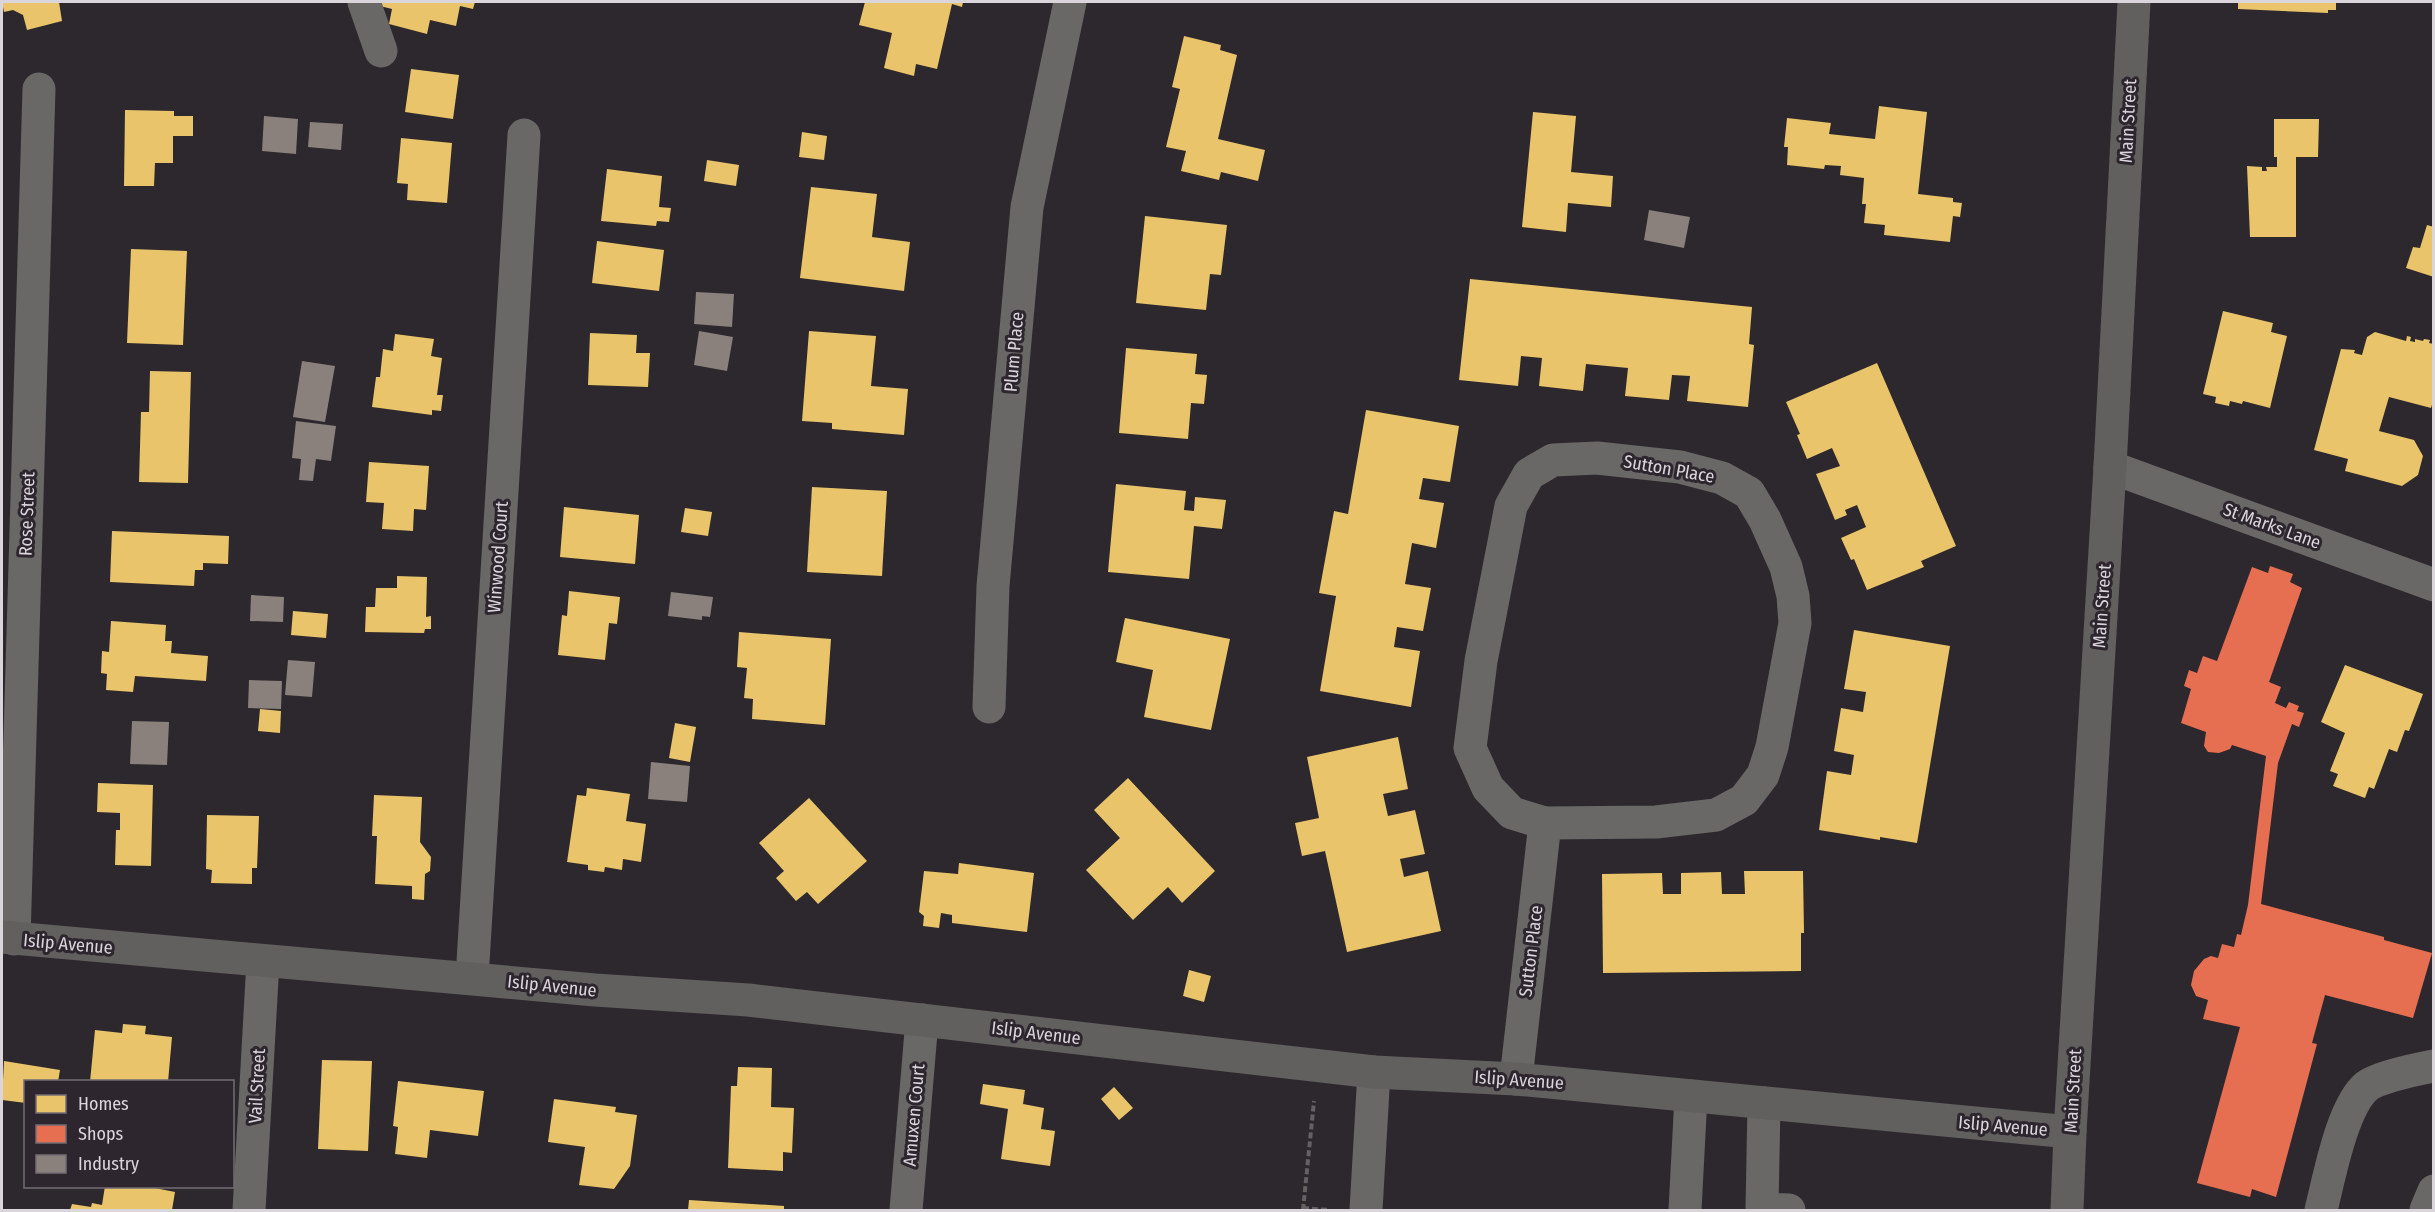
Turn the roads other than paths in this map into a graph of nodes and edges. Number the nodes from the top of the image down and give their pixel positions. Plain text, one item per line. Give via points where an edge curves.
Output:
1 (364, 2) edge
2 (1070, 2) edge
3 (2134, 2) edge
4 (381, 51) dead end
5 (39, 89) dead end
6 (524, 135) dead end
7 (2110, 467) junction
8 (2433, 585) edge
9 (989, 707) dead end
10 (1545, 823) junction
11 (8, 938) edge
12 (264, 961) junction
13 (472, 978) junction
14 (922, 1020) junction
15 (2433, 1066) edge
16 (1374, 1072) junction
17 (1516, 1079) junction
18 (1691, 1096) junction
19 (1764, 1103) junction
20 (2070, 1132) junction
21 (2433, 1191) edge
22 (249, 1210) edge
23 (906, 1210) edge
24 (1366, 1210) edge
25 (1685, 1210) edge
26 (1789, 1210) edge
27 (2067, 1210) edge
28 (2320, 1210) edge
29 (2426, 1210) edge

1 - 4 street
2 - 9 street, Plum Place via 1027,207 993,586
3 - 7 main road, Main Street
5 - 11 street, Rose Street
6 - 13 street, Winwood Court
7 - 8 street, St Marks Lane
7 - 20 main road, Main Street
10 - 10 street, Sutton Place via 1512,813 1488,788 1470,748 1481,661 1511,506 1529,474 1553,460 1597,458 1680,467 1722,478 1749,493 1766,520 1786,567 1795,623 1772,747 1763,775 1744,800 1716,815 1656,822
10 - 17 street, Sutton Place
11 - 12 main road, Islip Avenue
12 - 13 main road, Islip Avenue
12 - 22 street, Vail Street
13 - 14 main road, Islip Avenue via 747,1000
14 - 16 main road, Islip Avenue
14 - 23 street, Amuxen Court
15 - 28 street via 2409,1070 2367,1086 2348,1113
16 - 17 main road, Islip Avenue
16 - 24 street
17 - 18 main road, Islip Avenue
18 - 19 main road, Islip Avenue
18 - 25 street
19 - 20 main road, Islip Avenue
19 - 26 street via 1762,1209
20 - 27 main road, Main Street
21 - 29 street

